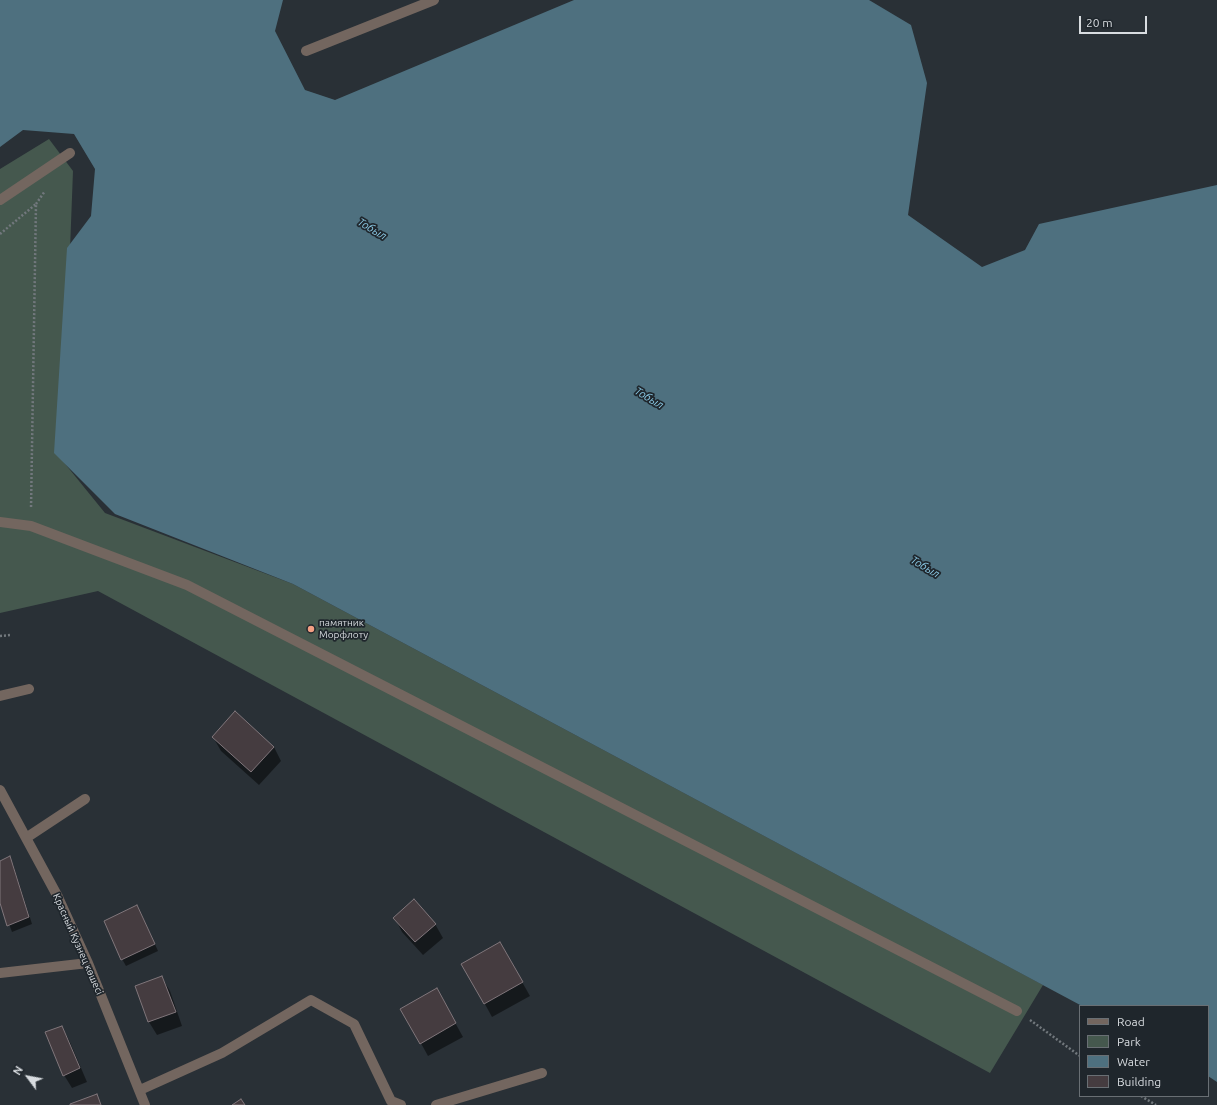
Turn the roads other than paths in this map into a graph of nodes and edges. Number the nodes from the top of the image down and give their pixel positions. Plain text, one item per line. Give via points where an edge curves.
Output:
1 (434, 0) edge
2 (306, 51) dead end
3 (70, 153) dead end
4 (0, 200) edge
5 (0, 522) edge
6 (29, 689) dead end
7 (0, 696) edge
8 (0, 790) edge
9 (85, 799) dead end
10 (26, 838) junction
11 (88, 963) junction
12 (0, 973) edge
13 (1017, 1011) road end
14 (542, 1073) dead end
15 (140, 1090) junction
16 (145, 1105) edge
17 (401, 1105) edge
18 (436, 1105) edge

1 - 2 street
3 - 4 street
5 - 13 street via 31,526 186,584
6 - 7 street
8 - 10 street, Красный Кузнец көшесі
9 - 10 street
10 - 11 street, Красный Кузнец көшесі via 58,896
11 - 12 street
11 - 15 street, Красный Кузнец көшесі
14 - 18 street
15 - 16 street, Красный Кузнец көшесі
15 - 17 street via 222,1053 311,1000 354,1024 391,1101

